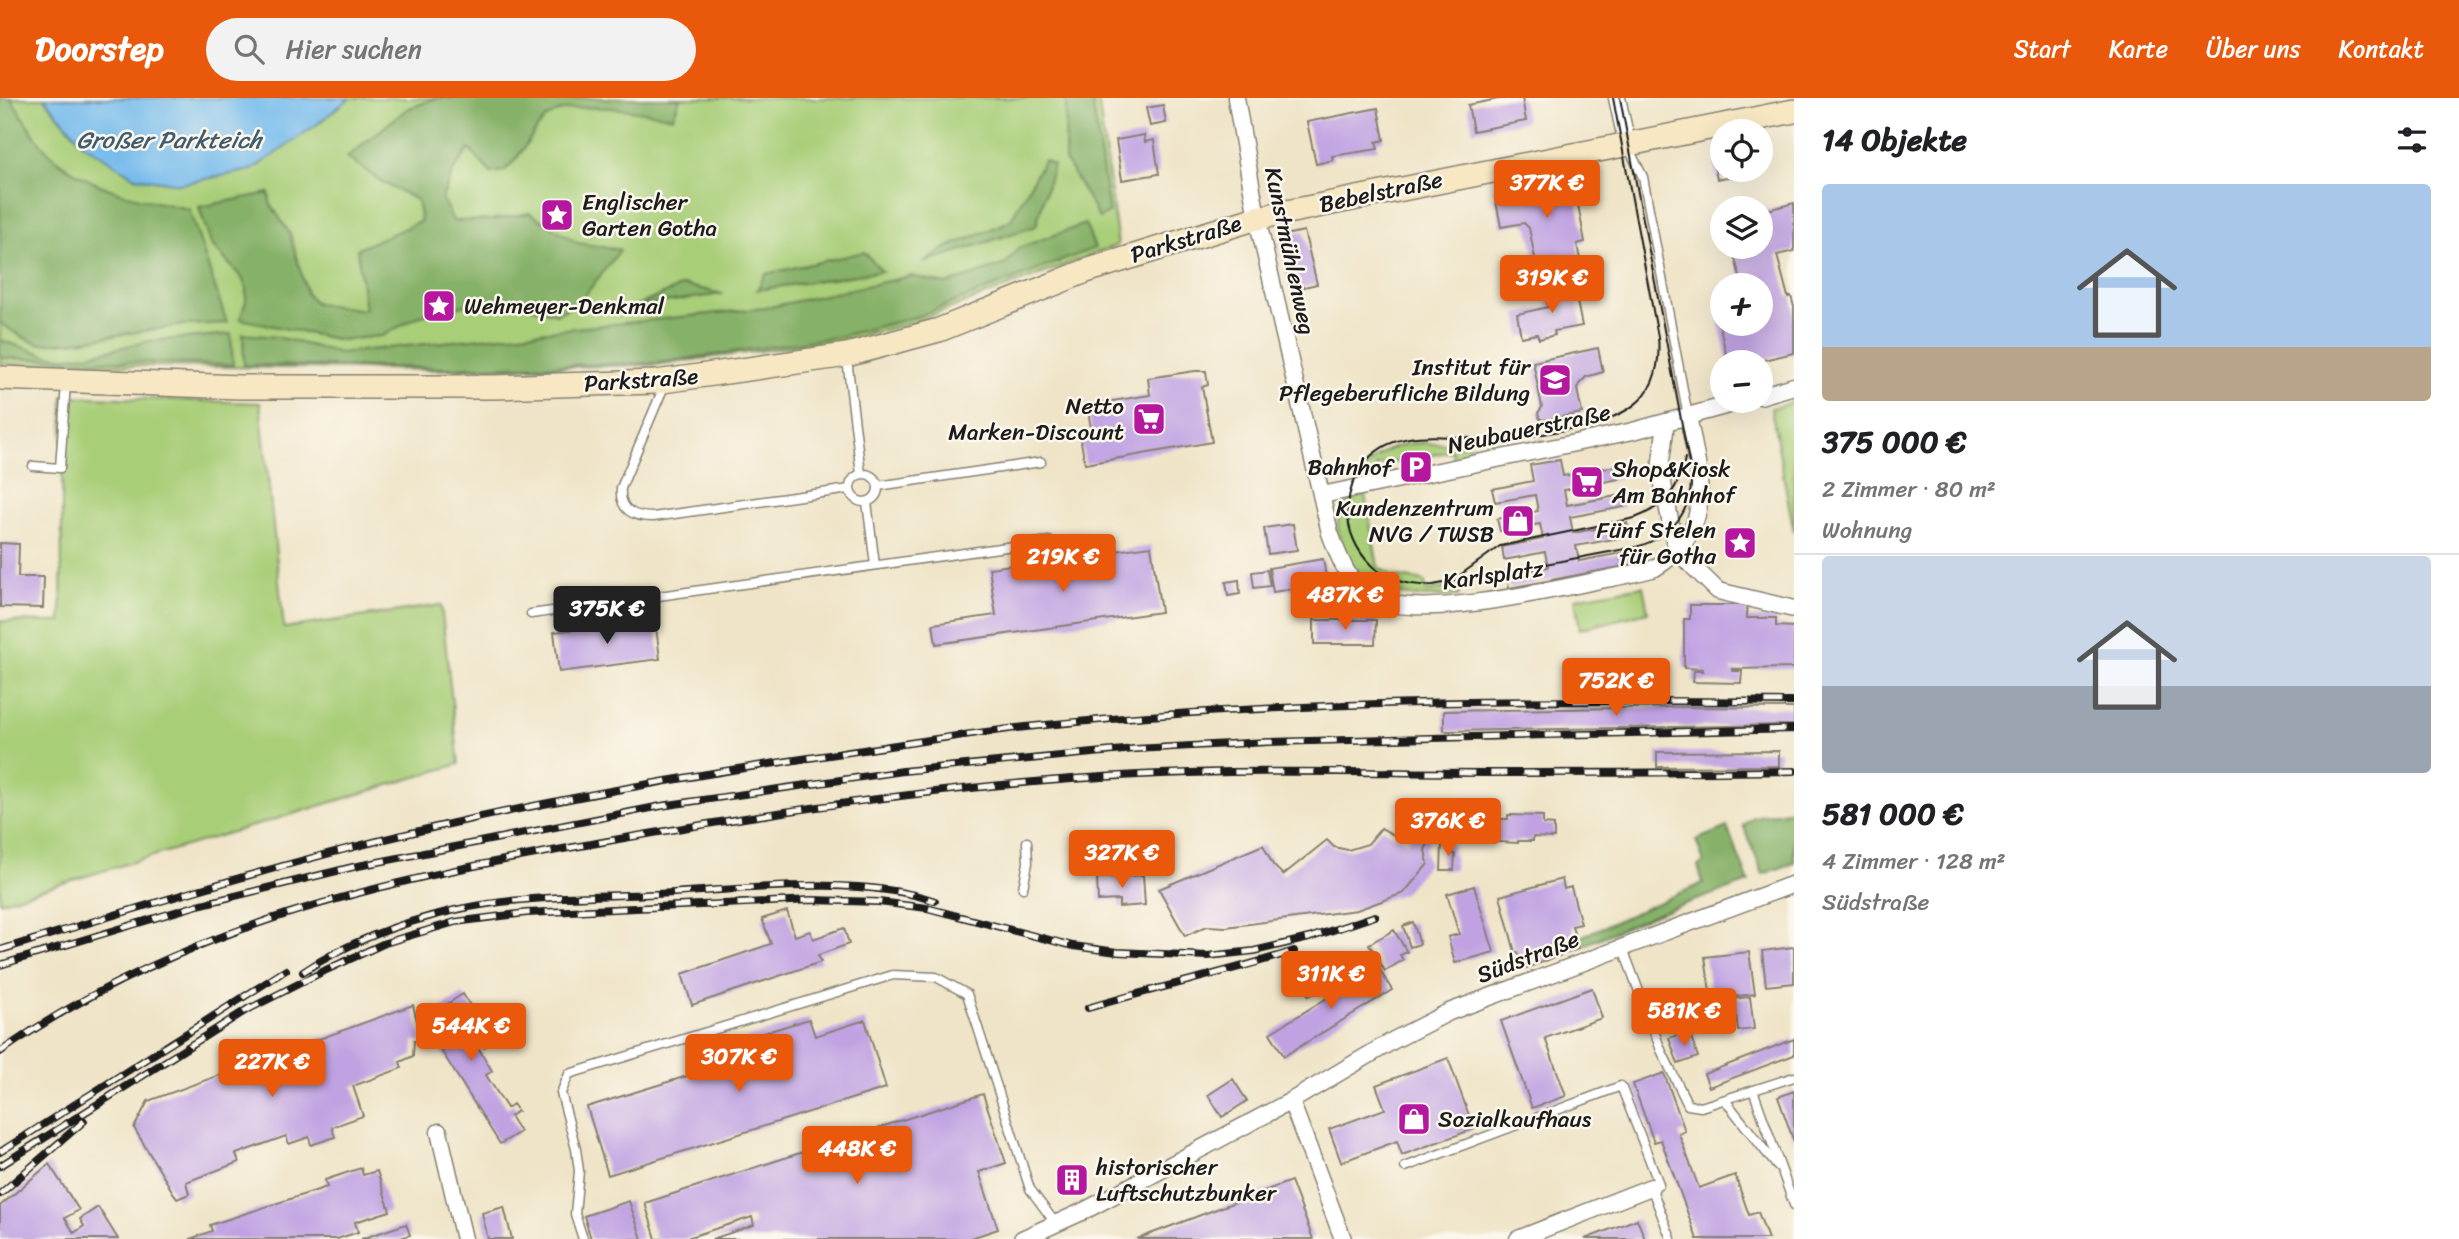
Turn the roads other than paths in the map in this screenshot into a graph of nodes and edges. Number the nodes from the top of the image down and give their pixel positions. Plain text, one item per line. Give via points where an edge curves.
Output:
1 (1236, 98) edge
2 (1617, 98) edge
3 (1794, 111) edge
4 (1627, 144) junction
5 (1257, 218) junction
6 (847, 355) junction
7 (0, 378) edge
8 (67, 380) junction
9 (666, 381) junction
10 (1794, 386) edge
11 (1773, 392) edge
12 (1710, 410) edge
13 (1688, 416) junction
14 (1665, 431) dead end
15 (1041, 462) dead end
16 (33, 466) dead end
17 (862, 474) junction
18 (878, 486) junction
19 (850, 489) junction
20 (1322, 495) junction
21 (867, 502) junction
22 (1049, 541) dead end
23 (1676, 550) junction
24 (876, 565) junction
25 (1794, 609) edge
26 (531, 614) dead end
27 (1027, 842) dead end
28 (1794, 884) edge
29 (1023, 888) dead end
30 (1622, 946) junction
31 (1794, 1077) edge
32 (1753, 1090) junction
33 (1725, 1100) junction
34 (1291, 1101) junction
35 (439, 1132) dead end
36 (1405, 1167) dead end
37 (1781, 1170) junction
38 (1651, 1187) junction
39 (1794, 1205) edge
40 (1056, 1224) junction
41 (464, 1239) edge
42 (583, 1239) edge
43 (1022, 1239) edge
44 (1343, 1239) edge
45 (1518, 1239) edge
46 (1671, 1239) edge

1 - 5 street, Kunstmühlenweg
2 - 4 street
3 - 4 street, Bebelstraße
4 - 5 street, Bebelstraße
4 - 13 lane via 1643,177
5 - 6 street, Parkstraße via 1086,271 939,330
5 - 20 street, Kunstmühlenweg
6 - 9 street, Parkstraße
6 - 17 lane
7 - 8 street, Parkstraße
8 - 9 street, Parkstraße via 349,388
8 - 16 lane via 60,468
9 - 19 lane via 621,488 620,499 633,515 653,517
10 - 11 street
12 - 13 street, Neubauerstraße
13 - 20 street, Neubauerstraße
13 - 23 street, Karlsplatz via 1701,503 1690,533
14 - 23 street via 1660,468
15 - 18 lane
17 - 18 lane via 871,475
17 - 19 lane via 853,479
18 - 21 lane via 876,497
19 - 21 lane via 855,499
20 - 23 street, Karlsplatz via 1330,533 1347,576 1376,600 1392,604 1424,607 1561,588 1655,568
21 - 24 lane
22 - 24 lane
23 - 25 street via 1718,595
24 - 26 lane
27 - 29 lane
28 - 30 street, Südstraße
30 - 33 lane via 1661,1050 1688,1105 1701,1107
30 - 34 street, Südstraße via 1423,1024
31 - 32 lane
32 - 33 lane
32 - 37 lane
33 - 37 lane
34 - 40 street, Südstraße
34 - 44 street
35 - 41 street
36 - 38 lane via 1621,1086 1659,1184
37 - 39 lane
38 - 45 street
38 - 46 lane
40 - 42 lane via 1030,1189 967,994 936,977 893,975 569,1074 561,1093 576,1149 575,1214
40 - 43 street, Südstraße

